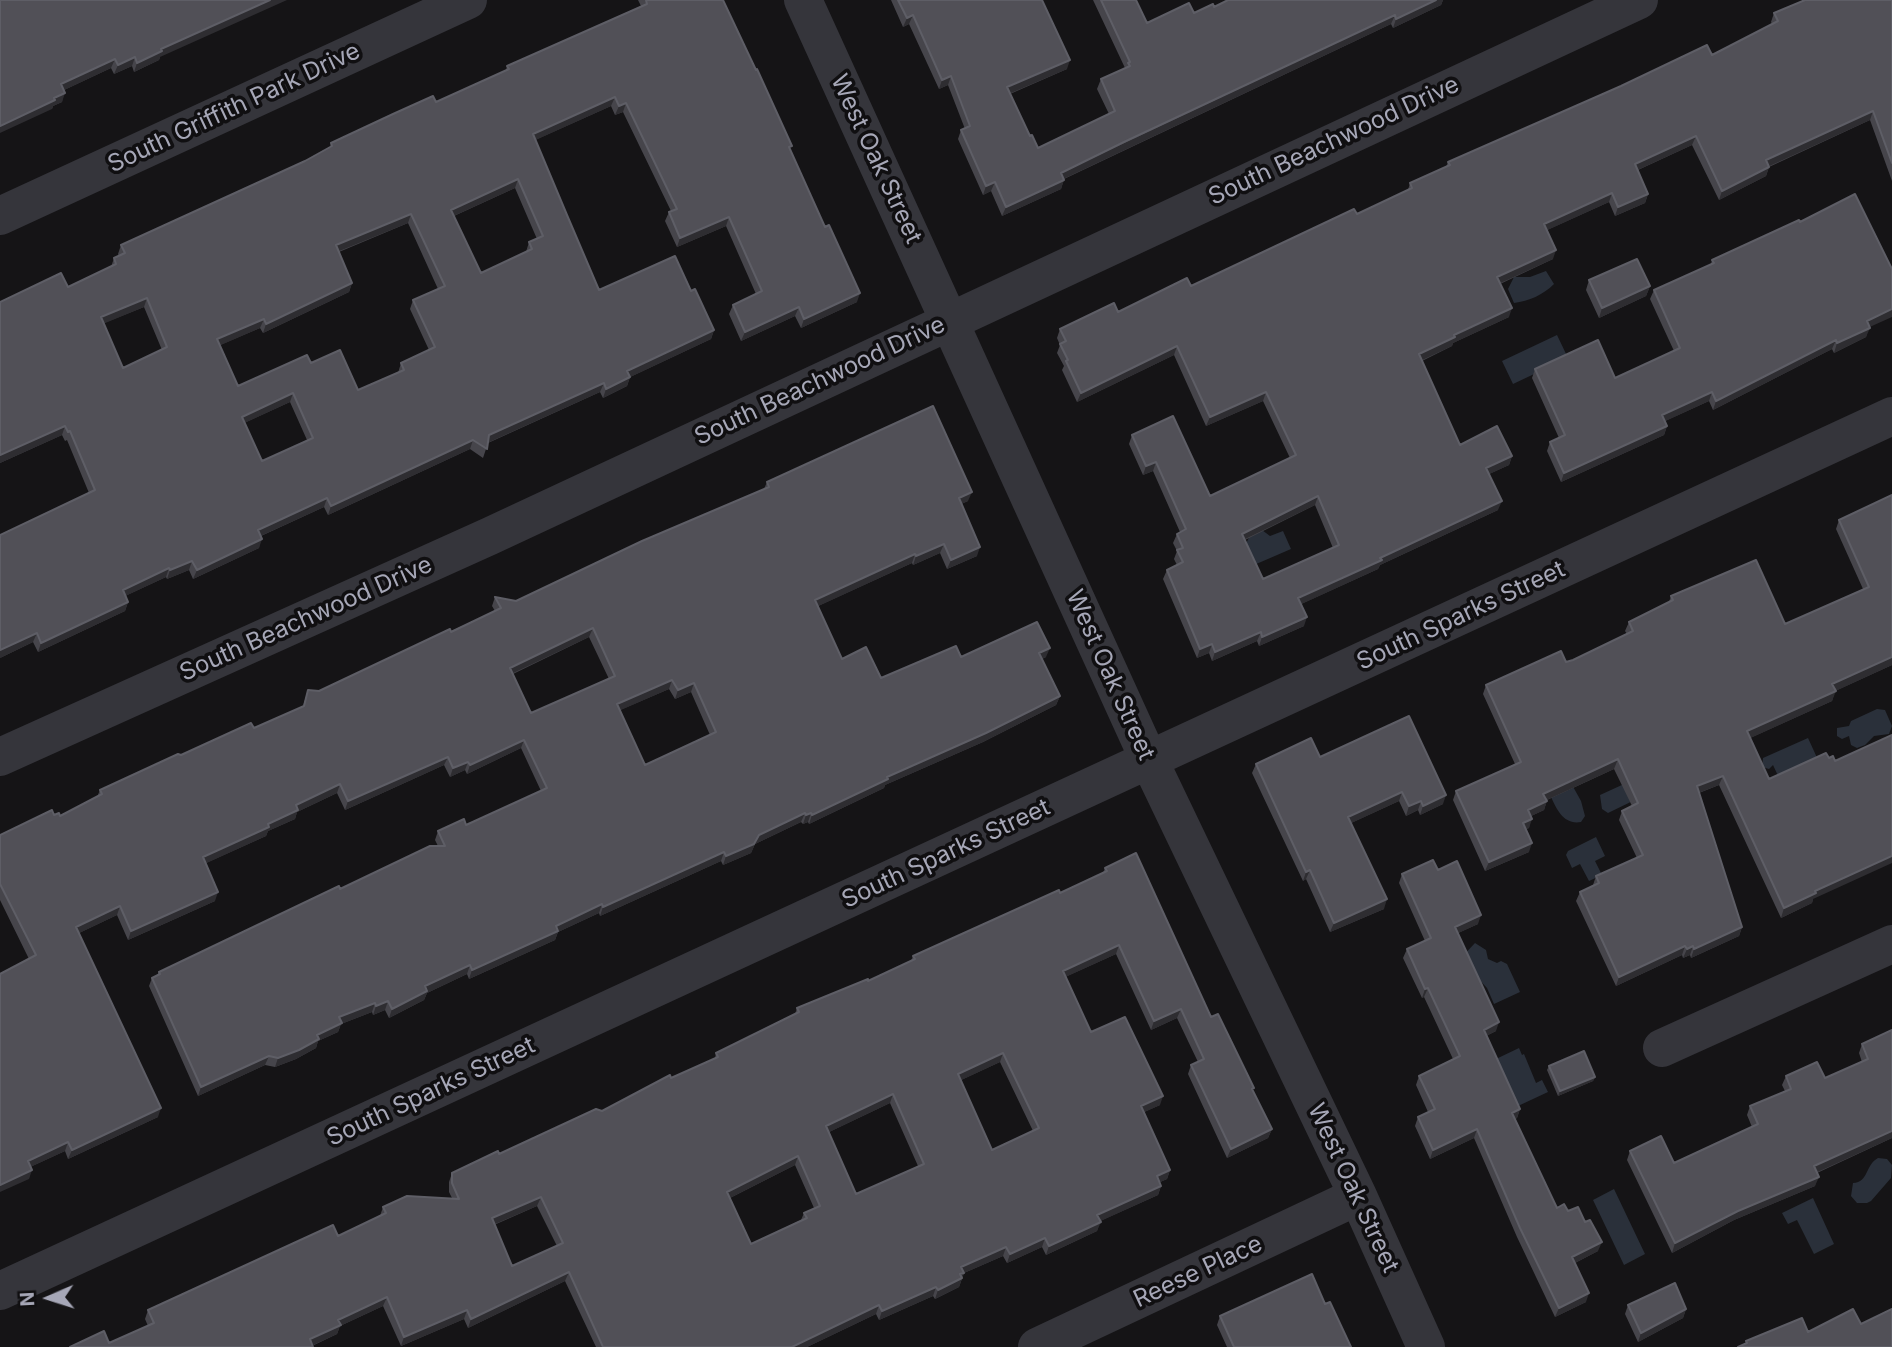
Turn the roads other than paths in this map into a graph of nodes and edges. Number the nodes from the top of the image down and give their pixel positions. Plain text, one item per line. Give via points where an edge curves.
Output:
1 (468, 0) edge
2 (803, 0) edge
3 (1639, 0) edge
4 (0, 216) edge
5 (950, 320) junction
6 (1892, 416) edge
7 (0, 757) edge
8 (1149, 761) junction
9 (1892, 944) edge
10 (1662, 1048) dead end
11 (1358, 1196) junction
12 (0, 1291) edge
13 (1037, 1347) edge
14 (1426, 1347) edge

1 - 4 street, South Griffith Park Drive
2 - 5 street, West Oak Street
3 - 5 street, South Beachwood Drive
5 - 7 street, South Beachwood Drive via 489,536
5 - 8 street, West Oak Street
6 - 8 street, South Sparks Street
8 - 11 street, West Oak Street
8 - 12 street, South Sparks Street
9 - 10 street
11 - 13 street, Reese Place
11 - 14 street, West Oak Street

